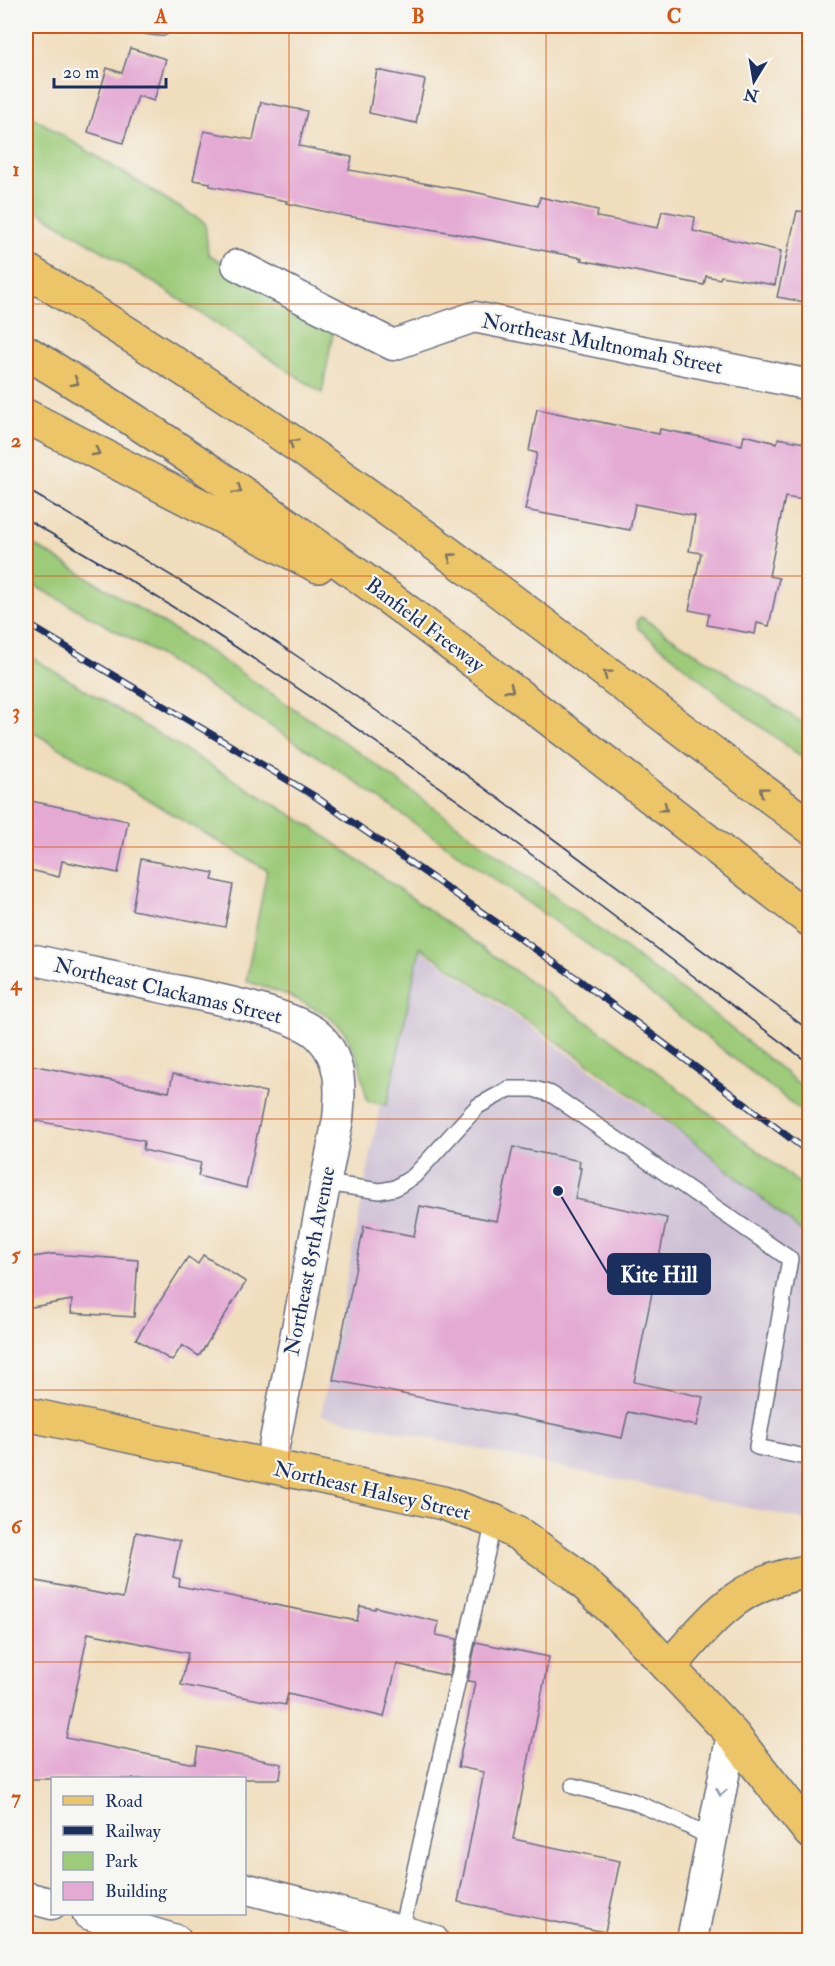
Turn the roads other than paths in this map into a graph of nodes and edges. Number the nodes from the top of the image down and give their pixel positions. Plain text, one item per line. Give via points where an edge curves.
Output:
1 (146, 26) edge
2 (162, 28) dead end
3 (237, 265) dead end
4 (26, 270) edge
5 (26, 352) edge
6 (810, 385) edge
7 (26, 416) edge
8 (413, 615) junction
9 (810, 827) edge
10 (810, 920) edge
11 (26, 958) edge
12 (333, 1055) joint
13 (325, 1182) junction
14 (26, 1414) edge
15 (810, 1458) edge
16 (270, 1466) junction
17 (494, 1521) junction
18 (810, 1572) edge
19 (669, 1667) junction
20 (732, 1734) junction
21 (573, 1786) dead end
22 (810, 1832) edge
23 (713, 1839) junction
24 (246, 1889) edge
25 (26, 1897) edge
26 (51, 1904) edge
27 (91, 1915) edge
28 (401, 1930) junction
29 (176, 1941) edge
30 (433, 1941) edge
31 (692, 1941) edge

1 - 2 lane
3 - 6 street, Northeast Multnomah Street via 393,345 474,317
9 -> 4 main road via 351,483 249,412
5 -> 8 main road, Banfield Freeway via 209,470
7 -> 8 main road
8 -> 10 main road, Banfield Freeway
11 - 12 street, Northeast Clackamas Street via 273,1014 308,1026
12 - 13 street, Northeast 85th Avenue via 340,1097
13 - 15 lane via 380,1191 394,1188 414,1176 478,1106 509,1089 534,1089 550,1094 790,1260 757,1447
13 - 16 street, Northeast 85th Avenue
14 - 16 main road, Northeast Halsey Street
16 - 17 main road, Northeast Halsey Street via 443,1503
17 - 19 main road, Northeast Halsey Street via 571,1571
17 - 28 lane
18 - 19 main road via 762,1584 727,1604
19 - 20 main road, Northeast Halsey Street
20 - 22 main road, Northeast Halsey Street
20 -> 23 street
21 - 23 lane via 632,1801
23 - 31 street
24 - 28 street
25 - 26 street
27 - 29 street
28 - 30 street

